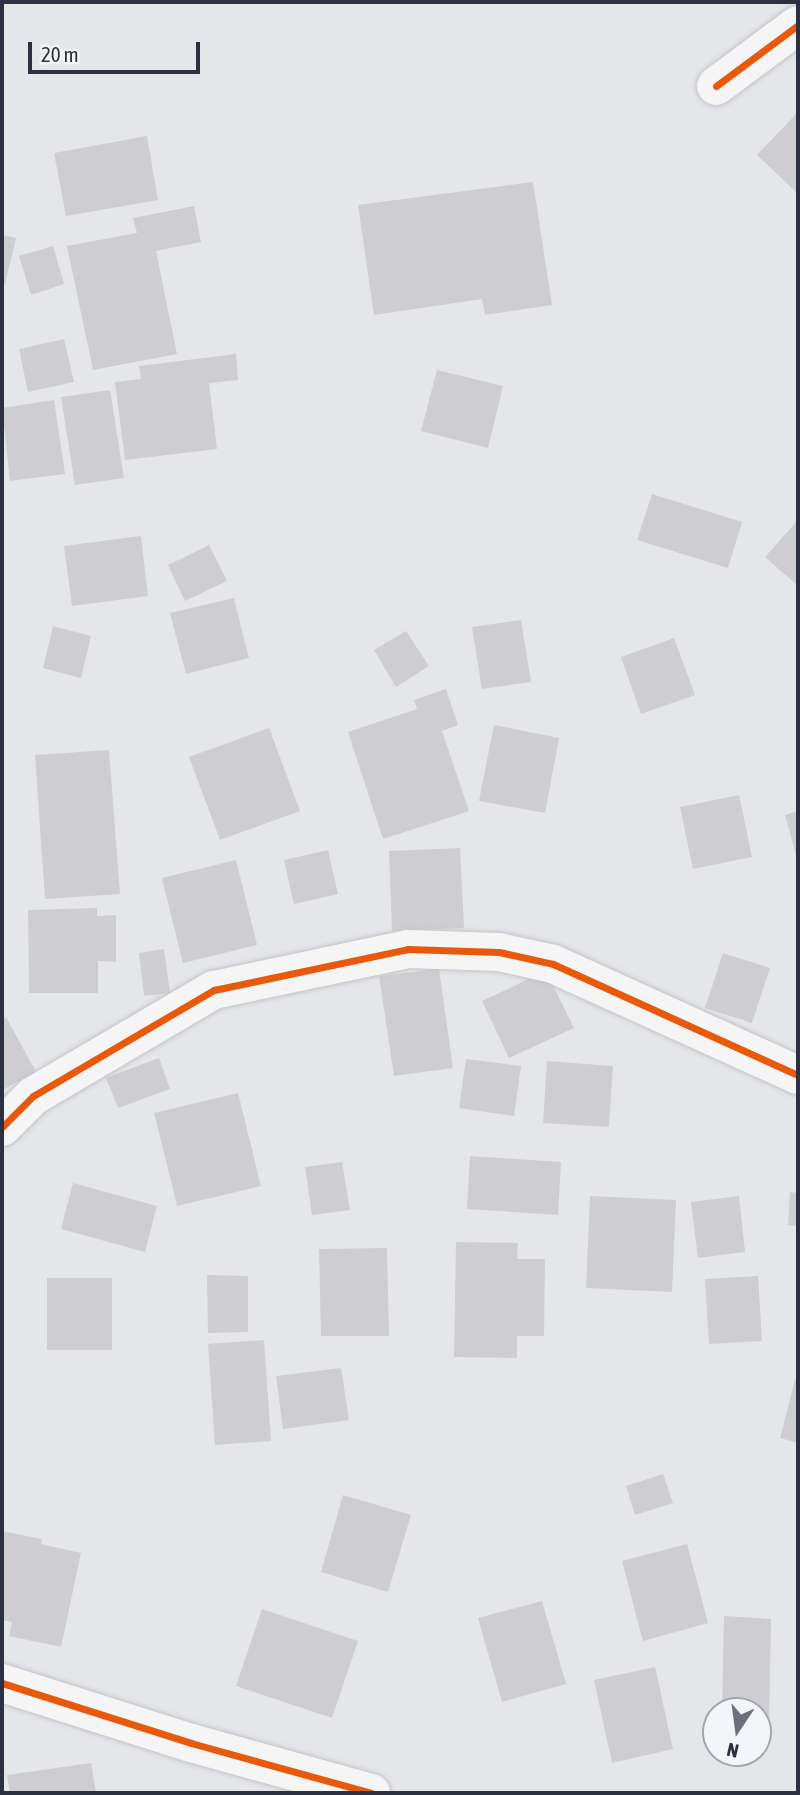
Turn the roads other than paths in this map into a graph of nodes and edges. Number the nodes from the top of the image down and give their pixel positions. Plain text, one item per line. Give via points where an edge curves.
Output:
1 (798, 25) edge
2 (716, 86) dead end
3 (798, 1075) edge
4 (2, 1127) edge
5 (2, 1683) edge
6 (371, 1793) edge

1 - 2 street
3 - 4 street via 554,964 499,952 408,949 214,990 33,1096
5 - 6 street via 191,1743

